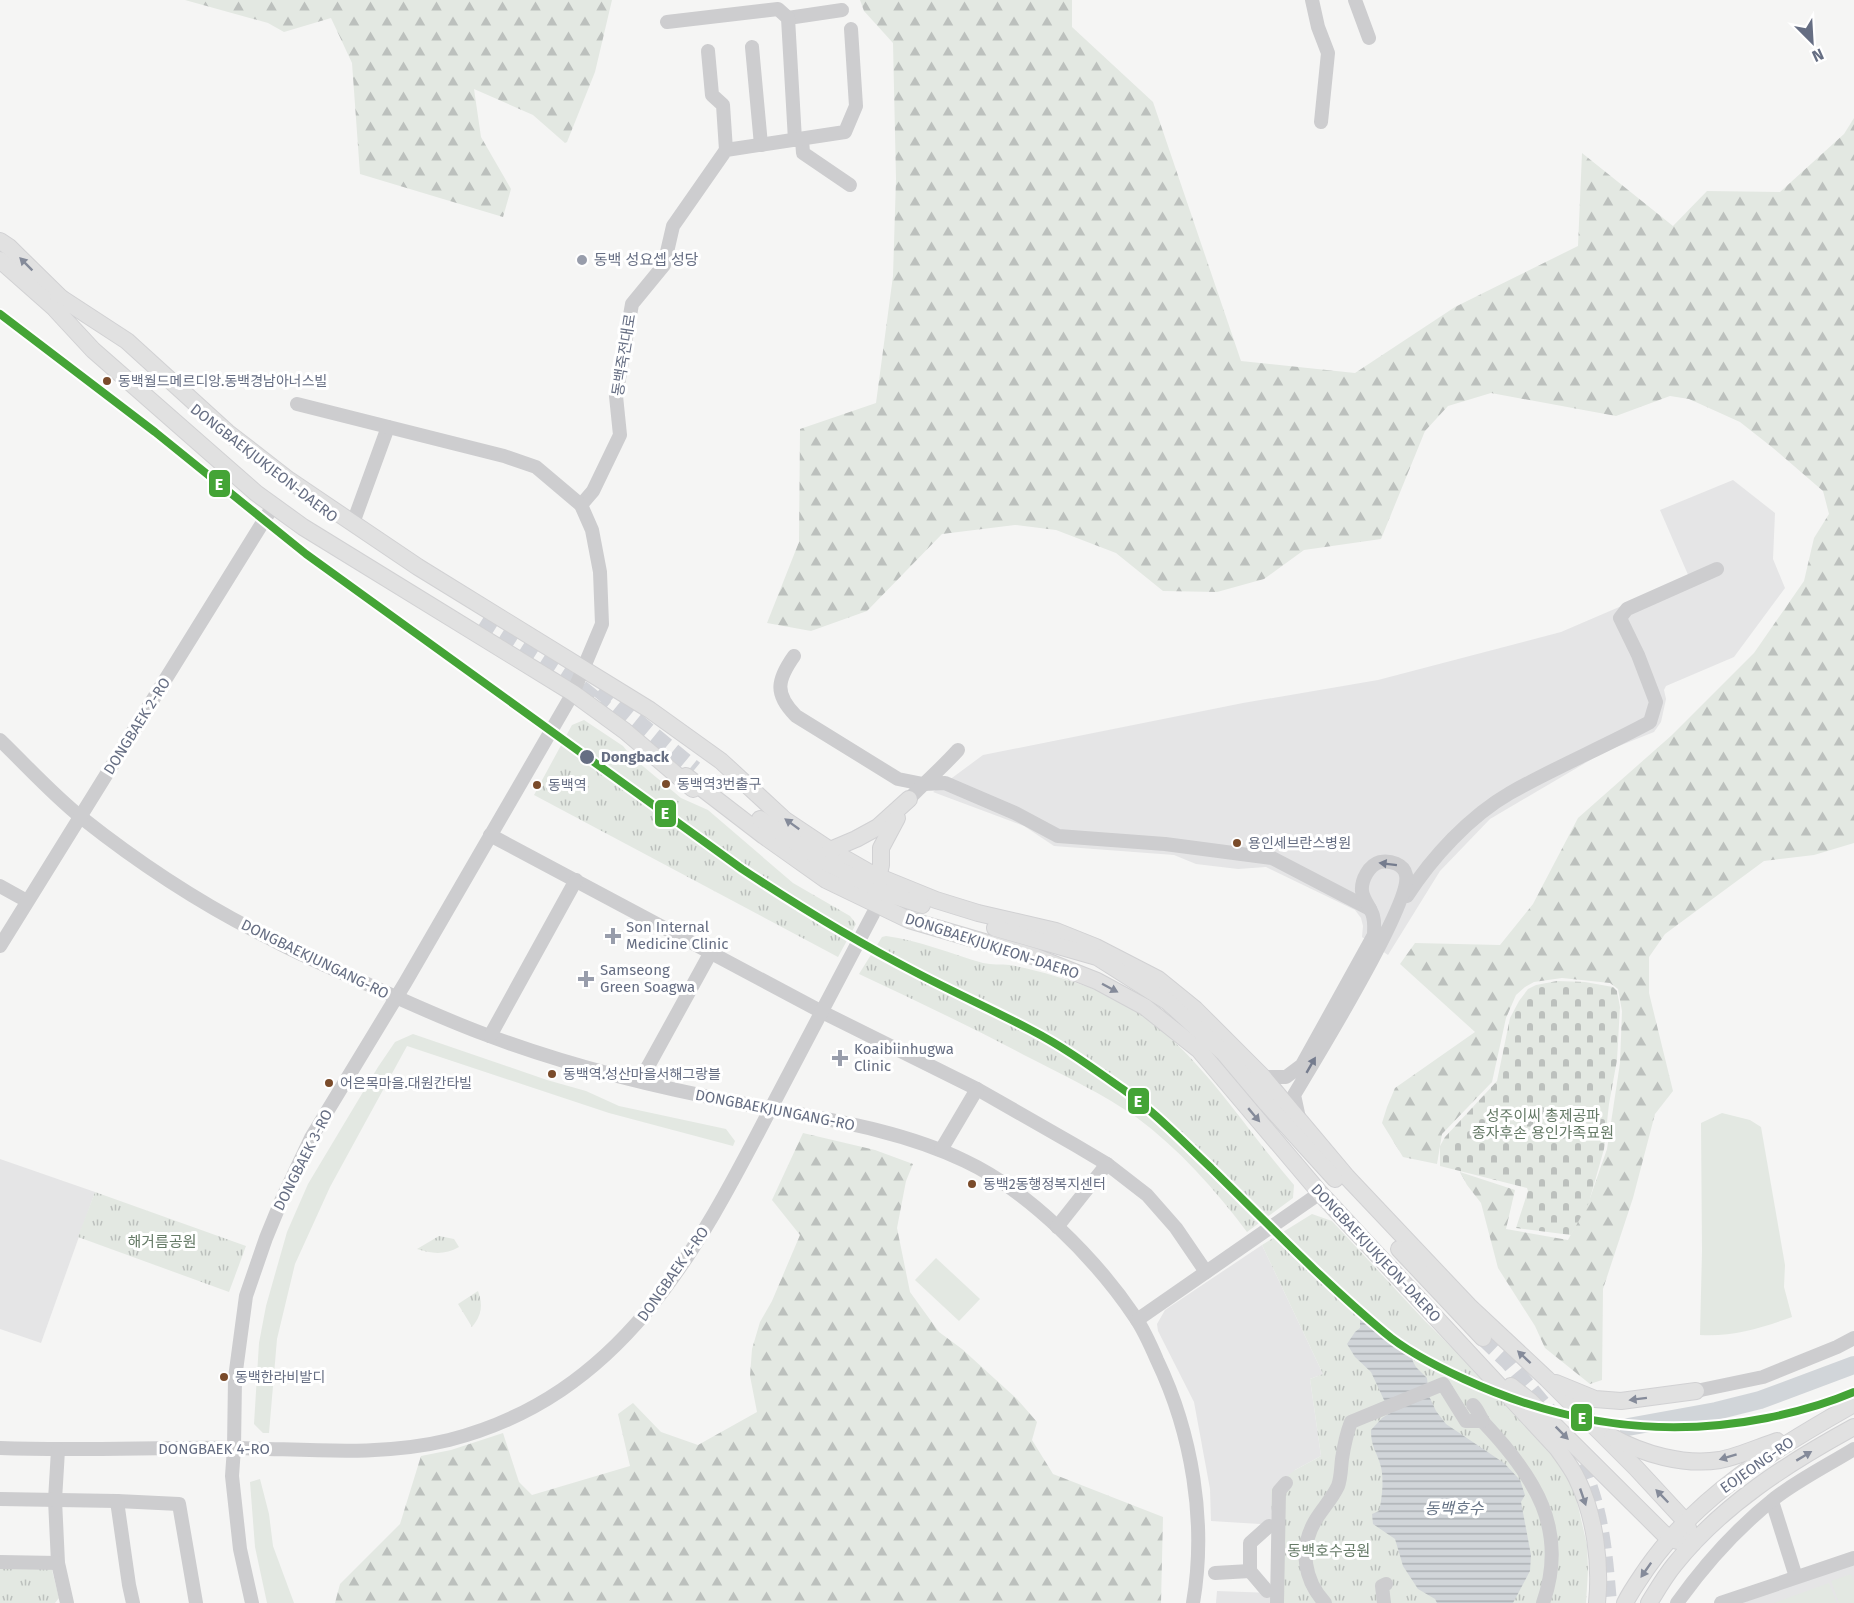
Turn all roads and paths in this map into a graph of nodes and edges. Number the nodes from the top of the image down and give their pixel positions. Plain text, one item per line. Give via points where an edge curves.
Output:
1 (729, 0) edge
2 (1312, 0) edge
3 (1355, 0) edge
4 (814, 7) edge
5 (781, 9) edge
6 (842, 10) dead end
7 (730, 14) junction
8 (667, 22) dead end
9 (851, 29) dead end
10 (1369, 38) dead end
11 (752, 47) dead end
12 (708, 51) dead end
13 (1322, 122) dead end
14 (799, 139) junction
15 (761, 145) junction
16 (726, 150) junction
17 (850, 185) dead end
18 (0, 241) edge
19 (0, 260) edge
20 (57, 303) junction
21 (297, 404) dead end
22 (388, 427) junction
23 (581, 505) junction
24 (273, 506) junction
25 (353, 523) junction
26 (1717, 569) dead end
27 (484, 620) tunnel mouth
28 (531, 636) junction
29 (511, 655) junction
30 (794, 656) dead end
31 (584, 669) junction
32 (573, 693) junction
33 (650, 710) junction
34 (625, 730) junction
35 (0, 740) edge
36 (958, 750) dead end
37 (923, 784) junction
38 (909, 799) junction
39 (80, 817) junction
40 (490, 834) junction
41 (830, 850) junction
42 (1423, 870) junction
43 (1406, 875) junction
44 (878, 877) junction
45 (576, 880) junction
46 (1363, 885) junction
47 (0, 886) edge
48 (1336, 891) junction
49 (27, 902) junction
50 (1370, 909) junction
51 (1396, 913) junction
52 (873, 914) junction
53 (0, 946) edge
54 (1063, 947) junction
55 (1096, 947) junction
56 (711, 952) junction
57 (1036, 957) junction
58 (397, 998) junction
59 (1195, 1009) junction
60 (822, 1012) junction
61 (490, 1036) junction
62 (1220, 1049) junction
63 (1263, 1077) junction
64 (640, 1081) junction
65 (977, 1089) junction
66 (771, 1109) junction
67 (1299, 1118) junction
68 (941, 1150) junction
69 (1107, 1164) junction
70 (1320, 1192) junction
71 (1057, 1227) junction
72 (1206, 1272) junction
73 (1137, 1320) junction
74 (1483, 1338) tunnel mouth
75 (1854, 1338) edge
76 (1470, 1354) junction
77 (1547, 1379) junction
78 (1696, 1391) joint
79 (1854, 1404) edge
80 (1854, 1427) edge
81 (1597, 1428) junction
82 (1804, 1432) junction
83 (0, 1448) edge
84 (234, 1448) junction
85 (1854, 1449) edge
86 (57, 1450) junction
87 (1592, 1463) junction
88 (1636, 1468) junction
89 (1286, 1483) dead end
90 (0, 1499) edge
91 (55, 1500) junction
92 (117, 1501) junction
93 (1772, 1501) junction
94 (1686, 1522) junction
95 (1669, 1539) junction
96 (1693, 1543) junction
97 (1306, 1548) junction
98 (1279, 1549) junction
99 (1854, 1558) edge
100 (0, 1562) edge
101 (1248, 1562) dead end
102 (57, 1563) junction
103 (1215, 1573) dead end
104 (1796, 1577) junction
105 (1386, 1584) dead end
106 (67, 1603) edge
107 (133, 1603) edge
108 (196, 1603) edge
109 (252, 1603) edge
110 (1193, 1603) edge
111 (1277, 1603) edge
112 (1325, 1603) edge
113 (1384, 1603) edge
114 (1543, 1603) edge
115 (1597, 1603) edge
116 (1624, 1603) edge
117 (1649, 1603) edge
118 (1677, 1603) edge
119 (1722, 1603) edge

1 - 7 street
2 - 13 street via 1328,53
3 - 10 street
4 - 5 street
4 - 6 street
5 - 7 street
5 - 14 street
7 - 8 street
9 - 14 street via 856,106 845,132
11 - 15 street
12 - 16 street via 712,95 723,105
14 - 15 street
14 - 17 street via 804,153
15 - 16 street
16 - 23 street, 동백죽전대로 via 673,226 664,265 632,304 616,396 620,435 593,491
20 -> 18 main road, DONGBAEKJUKJEON-DAERO
19 - 20 main road, DONGBAEKJUKJEON-DAERO
20 - 24 main road via 102,358
20 - 25 main road via 127,341 227,432
20 - 27 main road, DONGBAEKJUKJEON-DAERO via 243,469 305,517
21 - 22 street
22 - 23 street via 536,467
22 - 25 street
23 - 31 street, DONGBAEK 3-RO via 592,530 600,572 602,624
24 - 29 main road
24 - 39 street, DONGBAEK 2-RO
25 - 28 main road
26 - 42 street via 1627,609 1620,618 1656,702 1650,722 1509,794 1466,826
28 - 29 main road via 539,645 538,653 531,657
28 - 31 main road
29 - 32 main road
30 - 37 street via 780,683 786,707 898,779
31 - 32 street, DONGBAEK 3-RO
31 - 33 main road
32 - 34 main road
32 - 40 street, DONGBAEK 3-RO
33 - 34 main road via 637,705 630,708 624,718
41 -> 33 main road via 785,820 722,761
34 - 52 main road via 675,775 808,880
35 - 39 street, DONGBAEKJUNGANG-RO
36 - 37 street
37 - 38 street
37 - 48 street via 945,783 1058,836 1272,858
38 - 41 main road via 873,830
38 - 44 main road via 881,848
39 - 49 street, DONGBAEK 2-RO
39 - 58 street, DONGBAEKJUNGANG-RO via 231,918
40 - 45 street
40 - 58 street, DONGBAEK 3-RO
41 - 44 main road
42 - 43 street
42 - 51 street
43 -> 46 street via 1396,864 1377,862 1367,872
43 - 51 street
44 - 55 main road via 936,900 1056,931
45 - 56 street
45 - 61 street
46 - 48 street
46 - 50 street
47 - 49 street
48 - 50 street
49 - 53 street, DONGBAEK 2-RO
50 - 63 street via 1375,925 1371,944 1302,1065 1286,1077
67 -> 51 street via 1294,1095
52 - 57 main road via 929,937
52 - 60 street, DONGBAEK 4-RO
54 - 55 main road
54 - 57 main road, DONGBAEKJUKJEON-DAERO via 885,893 827,863 691,772 764,836 826,880 909,920
54 - 62 main road, DONGBAEKJUKJEON-DAERO via 1097,957 1168,1002
55 - 59 main road via 1158,980
56 - 60 street
56 - 64 street
57 -> 70 main road, DONGBAEKJUKJEON-DAERO via 1097,981 1145,1006 1199,1050
58 - 61 street, DONGBAEKJUNGANG-RO
58 - 84 street, DONGBAEK 3-RO via 311,1138 266,1238 246,1296 235,1378
59 - 62 main road
59 - 63 main road
60 - 65 street
60 - 66 street, DONGBAEK 4-RO
61 - 64 street, DONGBAEKJUNGANG-RO
62 - 74 main road, DONGBAEKJUKJEON-DAERO
63 - 67 main road
64 - 66 street, DONGBAEKJUNGANG-RO
65 - 68 street
65 - 69 street
66 - 68 street, DONGBAEKJUNGANG-RO via 870,1129
66 - 84 street, DONGBAEK 4-RO via 724,1199 654,1305 617,1346 564,1389 500,1423 425,1445 358,1451
77 -> 67 main road via 1469,1306 1347,1177
68 - 71 street, DONGBAEKJUNGANG-RO via 988,1173
69 - 71 street
69 - 72 street via 1160,1209
70 - 72 street
70 - 76 main road, DONGBAEKJUKJEON-DAERO
71 - 73 street, DONGBAEKJUNGANG-RO
72 - 73 street
73 - 110 street, DONGBAEKJUNGANG-RO via 1172,1392 1189,1454 1197,1519
75 - 78 street via 1763,1377
76 -> 87 main road via 1530,1401
76 -> 115 main road via 1557,1448 1577,1480 1597,1552
78 -> 77 main road via 1621,1401 1595,1399
77 - 81 main road
79 - 82 main road, EOJEONG-RO
96 -> 80 main road, EOJEONG-RO via 1773,1474
82 -> 81 main road via 1719,1460 1680,1460 1654,1455
81 - 88 main road
82 - 94 main road, EOJEONG-RO via 1763,1457
83 - 86 street, DONGBAEK 4-RO
84 - 86 street, DONGBAEK 4-RO
84 - 109 street, DONGBAEK 3-RO via 235,1515
85 - 93 street
86 - 91 street
87 - 88 main road via 1633,1482 1638,1478
87 - 95 main road
94 -> 88 main road
89 - 98 street via 1279,1491
90 - 91 street
91 - 92 street
91 - 102 street
92 - 107 street
92 - 108 street via 179,1504
93 - 104 street
93 - 118 street via 1711,1558
94 - 95 main road, EOJEONG-RO
94 - 96 main road
95 - 96 main road
95 -> 116 main road
96 - 117 main road
97 - 98 street
97 - 112 street via 1308,1574
97 - 114 street via 1309,1533 1339,1484 1345,1437 1351,1422 1443,1384 1467,1410 1466,1421 1482,1421 1512,1452 1544,1508 1551,1554
98 - 111 street
99 - 104 street
100 - 102 street
101 - 103 street
102 - 106 street
104 - 119 street
105 - 113 street via 1382,1586

